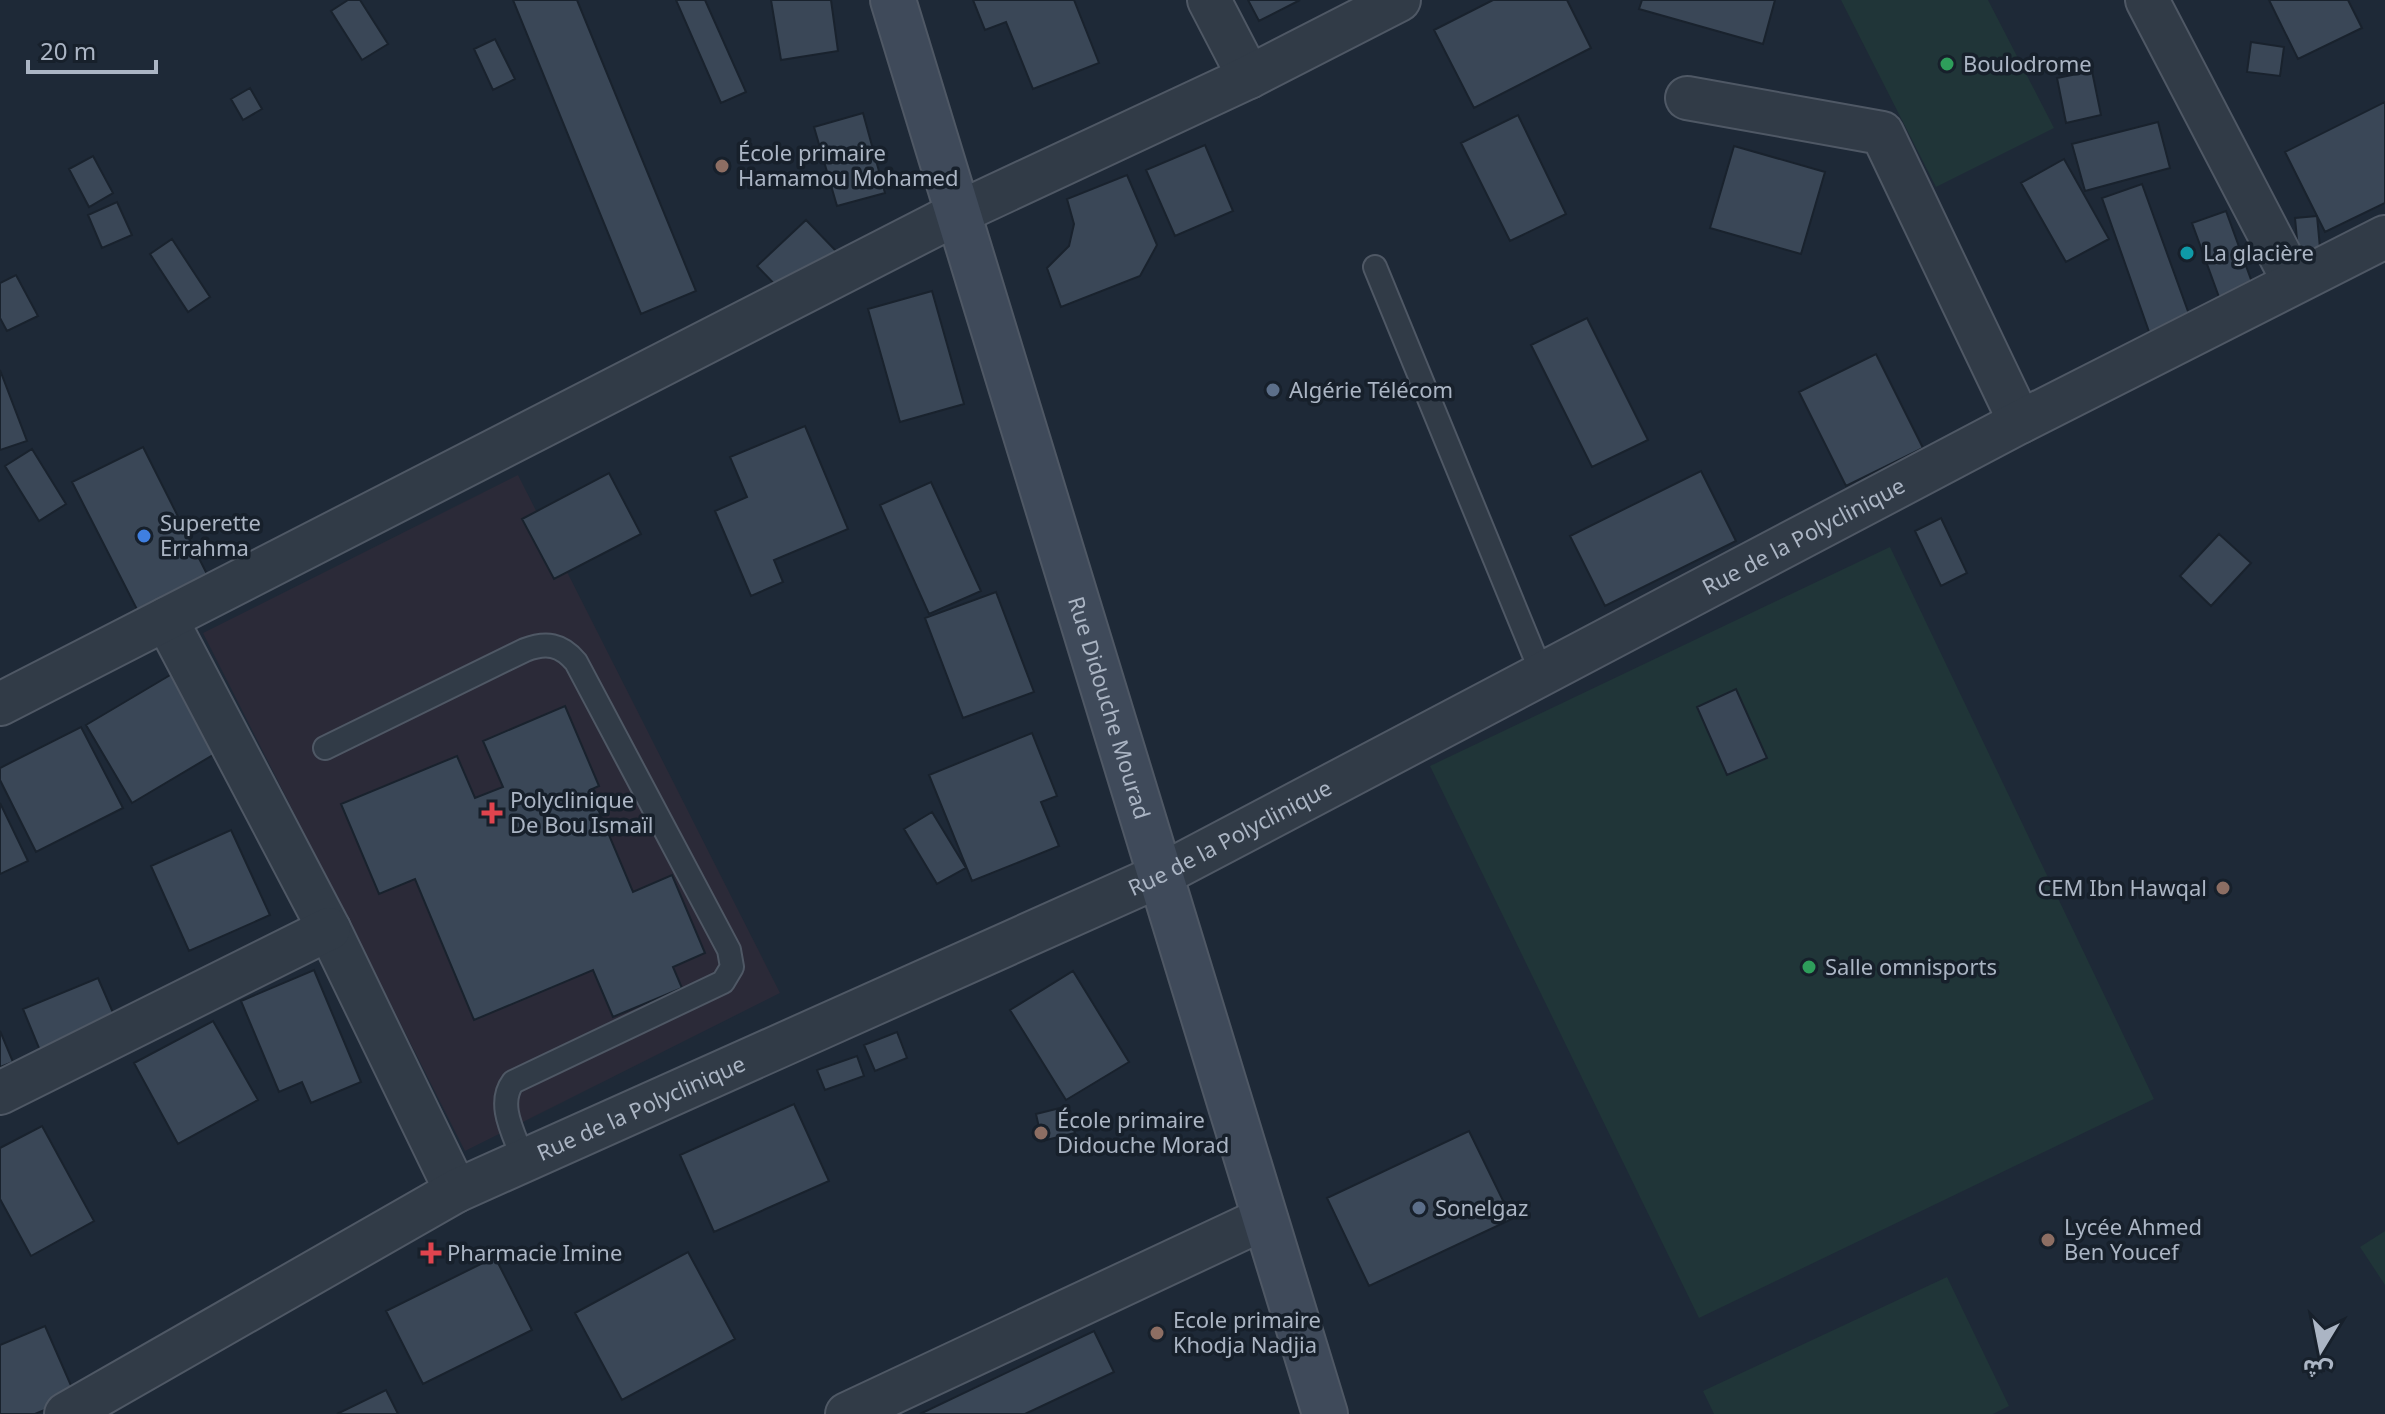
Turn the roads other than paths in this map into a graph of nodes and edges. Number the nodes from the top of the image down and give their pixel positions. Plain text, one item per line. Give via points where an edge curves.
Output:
1 (893, 0) edge
2 (1209, 0) edge
3 (1399, 0) edge
4 (2147, 0) edge
5 (1249, 77) junction
6 (1687, 98) dead end
7 (958, 213) junction
8 (2385, 237) edge
9 (1375, 267) dead end
10 (2294, 282) junction
11 (2020, 422) junction
12 (166, 619) junction
13 (1542, 674) junction
14 (0, 704) edge
15 (325, 748) dead end
16 (1159, 876) junction
17 (329, 929) junction
18 (0, 1093) edge
19 (523, 1159) junction
20 (456, 1191) junction
21 (1265, 1218) junction
22 (66, 1414) edge
23 (847, 1414) edge
24 (1325, 1414) edge

1 - 7 main road, Rue Didouche Mourad
2 - 5 street
3 - 5 street
4 - 10 street
5 - 7 street
6 - 11 street via 1882,133
7 - 12 street
7 - 16 main road, Rue Didouche Mourad
8 - 10 street, Rue de la Polyclinique
9 - 13 lane
10 - 11 street, Rue de la Polyclinique
11 - 13 street, Rue de la Polyclinique
12 - 14 street
12 - 17 street
13 - 16 street, Rue de la Polyclinique
15 - 19 lane via 525,650 538,645 561,648 576,662 729,950 732,967 723,982 513,1082 505,1102
16 - 19 street, Rue de la Polyclinique
16 - 21 main road, Rue Didouche Mourad
17 - 18 street
17 - 20 street
19 - 20 street, Rue de la Polyclinique
20 - 22 street, Rue de la Polyclinique
21 - 23 street
21 - 24 main road, Rue Didouche Mourad

